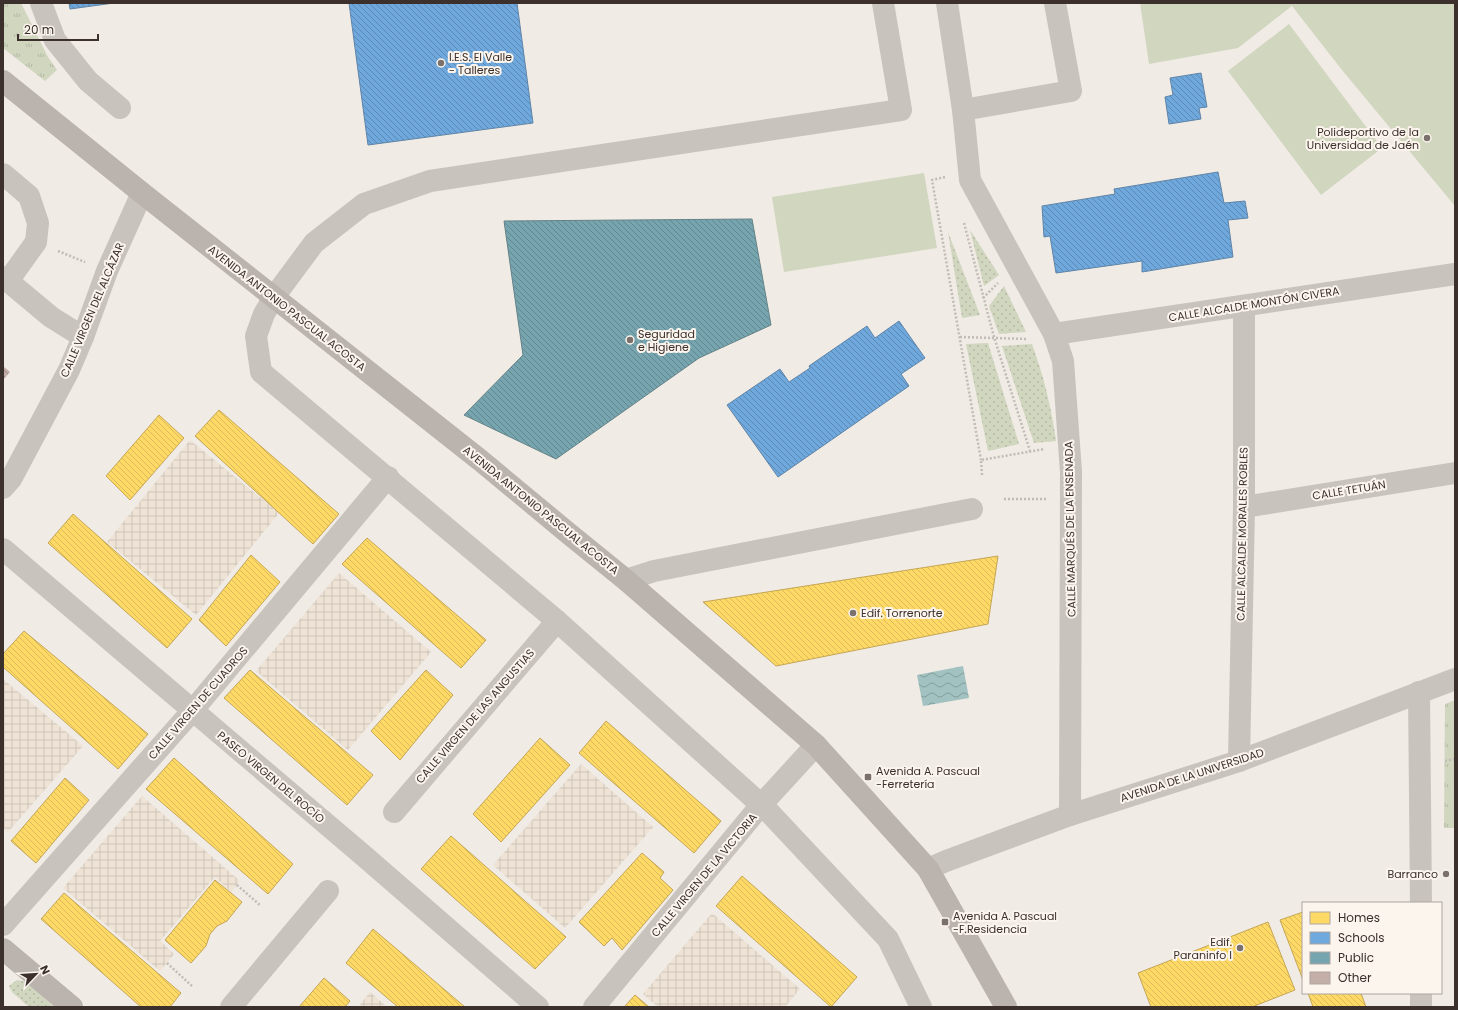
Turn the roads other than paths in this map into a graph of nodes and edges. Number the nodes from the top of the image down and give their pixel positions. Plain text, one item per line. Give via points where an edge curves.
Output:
1 (41, 3) edge
2 (883, 3) edge
3 (947, 3) edge
4 (1055, 3) edge
5 (3, 81) edge
6 (120, 108) dead end
7 (962, 110) junction
8 (3, 174) edge
9 (142, 194) junction
10 (1455, 274) edge
11 (6, 279) edge
12 (274, 297) junction
13 (1244, 306) junction
14 (1054, 334) junction
15 (83, 337) junction
16 (1455, 473) edge
17 (388, 477) junction
18 (3, 488) edge
19 (1244, 507) junction
20 (972, 509) dead end
21 (3, 549) edge
22 (626, 580) junction
23 (557, 621) junction
24 (1455, 679) edge
25 (1419, 692) junction
26 (193, 710) junction
27 (816, 745) junction
28 (1239, 762) junction
29 (761, 805) junction
30 (394, 812) dead end
31 (1070, 815) junction
32 (928, 869) junction
33 (328, 892) dead end
34 (1420, 902) edge
35 (3, 925) edge
36 (3, 949) edge
37 (1421, 994) edge
38 (72, 1007) edge
39 (231, 1007) edge
40 (538, 1007) edge
41 (594, 1007) edge
42 (921, 1007) edge
43 (1006, 1007) edge
44 (1421, 1007) edge

1 - 6 street via 55,40 88,81
2 - 12 street via 901,110 430,180 364,204 314,243
3 - 7 street, CALLE MARQUÉS DE LA ENSENADA
4 - 7 street via 1071,91
5 - 9 street, AVENIDA ANTONIO PASCUAL ACOSTA
7 - 14 street, CALLE MARQUÉS DE LA ENSENADA via 970,180
8 - 11 street via 29,196 38,223 36,242
9 - 12 street, AVENIDA ANTONIO PASCUAL ACOSTA
9 - 15 street, CALLE VIRGEN DEL ALCÁZAR via 107,272
10 - 13 street, CALLE ALCALDE MONTÓN CIVERA
11 - 15 street via 51,317
12 - 17 street via 256,336 261,372
12 - 22 street, AVENIDA ANTONIO PASCUAL ACOSTA via 480,460
13 - 14 street, CALLE ALCALDE MONTÓN CIVERA
13 - 19 street, CALLE ALCALDE MORALES ROBLES
14 - 31 street, CALLE MARQUÉS DE LA ENSENADA via 1063,361 1071,472
15 - 18 street, CALLE VIRGEN DEL ALCÁZAR via 69,370 11,479
16 - 19 street, CALLE TETUÁN
17 - 23 street
17 - 26 street, CALLE VIRGEN DE CUADROS
19 - 28 street, CALLE ALCALDE MORALES ROBLES
20 - 22 street via 654,571
21 - 26 street, PASEO VIRGEN DEL ROCÍO
22 - 27 street, AVENIDA ANTONIO PASCUAL ACOSTA
23 - 29 street
23 - 30 street, CALLE VIRGEN DE LAS ANGUSTIAS
24 - 25 street, AVENIDA DE LA UNIVERSIDAD
25 - 28 street, AVENIDA DE LA UNIVERSIDAD
25 - 34 street
26 - 35 street, CALLE VIRGEN DE CUADROS
26 - 40 street, PASEO VIRGEN DEL ROCÍO
27 - 29 street, CALLE VIRGEN DE LA VICTORIA
27 - 32 street, AVENIDA ANTONIO PASCUAL ACOSTA
28 - 31 street, AVENIDA DE LA UNIVERSIDAD
29 - 41 street, CALLE VIRGEN DE LA VICTORIA
29 - 42 street via 888,939
31 - 32 street, AVENIDA DE LA UNIVERSIDAD via 946,860
32 - 43 street, AVENIDA ANTONIO PASCUAL ACOSTA
33 - 39 street
36 - 38 street
37 - 44 street

